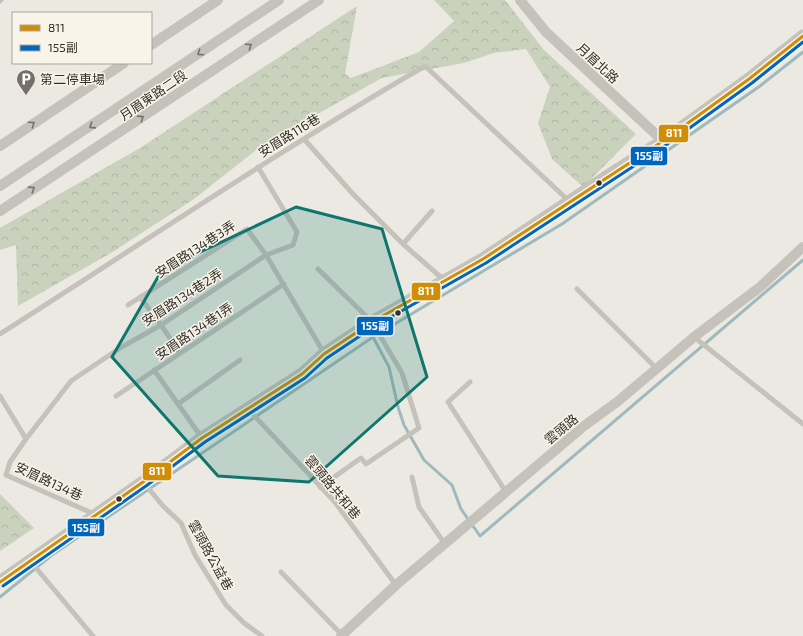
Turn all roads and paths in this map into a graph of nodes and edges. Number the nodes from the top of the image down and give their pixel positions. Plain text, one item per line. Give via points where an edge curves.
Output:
1 (218, 0) edge
2 (279, 0) edge
3 (319, 0) edge
4 (520, 0) edge
5 (803, 36) edge
6 (152, 44) edge
7 (123, 64) edge
8 (304, 139) junction
9 (663, 141) junction
10 (0, 146) edge
11 (258, 168) junction
12 (0, 186) edge
13 (570, 202) junction
14 (0, 211) edge
15 (432, 211) dead end
16 (402, 244) junction
17 (803, 247) edge
18 (266, 255) junction
19 (318, 269) dead end
20 (445, 280) junction
21 (284, 284) junction
22 (577, 289) dead end
23 (140, 297) junction
24 (128, 305) dead end
25 (372, 322) junction
26 (161, 325) junction
27 (0, 334) edge
28 (694, 336) junction
29 (180, 353) junction
30 (324, 354) junction
31 (240, 360) dead end
32 (656, 368) junction
33 (154, 370) junction
34 (470, 382) dead end
35 (0, 396) edge
36 (116, 396) dead end
37 (178, 404) junction
38 (247, 408) junction
39 (803, 424) edge
40 (202, 438) junction
41 (26, 439) junction
42 (412, 477) dead end
43 (143, 482) junction
44 (320, 486) junction
45 (506, 492) junction
46 (97, 515) junction
47 (445, 544) junction
48 (30, 561) junction
49 (281, 572) dead end
50 (0, 582) edge
51 (396, 585) junction
52 (342, 635) edge
53 (92, 636) edge
54 (262, 636) edge

1 - 6 street
2 -> 12 street, 月眉東路二段
14 -> 3 street, 月眉東路二段
4 - 9 street, 月眉北路 via 546,32
5 - 9 street
10 -> 7 street
8 - 11 lane, 安眉路116巷
8 - 13 lane, 安眉路116巷 via 425,66
8 - 16 lane
9 - 13 street
11 - 18 lane, 安眉路134巷2弄 via 298,232 293,246
11 - 27 lane, 安眉路116巷
13 - 20 street via 483,259
15 - 16 lane
16 - 20 lane
17 - 28 street, 雲頭路 via 760,287
18 - 21 lane
18 - 23 lane, 安眉路134巷3弄 via 247,229
18 - 26 lane, 安眉路134巷2弄
19 - 25 lane
20 - 25 street
21 - 29 lane, 安眉路134巷1弄
21 - 30 lane
22 - 32 lane
23 - 24 lane, 安眉路134巷3弄
23 - 26 lane
25 - 30 street
25 - 44 lane via 402,373 419,428 366,464 361,458
26 - 29 lane
26 - 41 lane, 安眉路134巷2弄 via 120,348 71,381
28 - 32 street, 雲頭路
28 - 39 lane
29 - 33 lane, 安眉路134巷1弄
30 - 38 street via 302,374
31 - 37 lane
32 - 45 street, 雲頭路
33 - 36 lane, 安眉路134巷1弄
33 - 37 lane
34 - 45 lane via 448,402
35 - 41 lane
37 - 40 lane
38 - 40 street
38 - 44 lane, 雲頭路共和巷
40 - 43 street
41 - 46 lane, 安眉路134巷 via 10,462 6,475
42 - 47 lane via 420,506
43 - 46 street
43 - 54 lane, 雲頭路公益巷 via 181,523 195,555 226,605
44 - 51 lane, 雲頭路共和巷
45 - 47 street, 雲頭路
46 - 48 street
47 - 51 street, 雲頭路
48 - 50 street
48 - 53 lane
49 - 52 lane
51 - 52 street, 雲頭路

